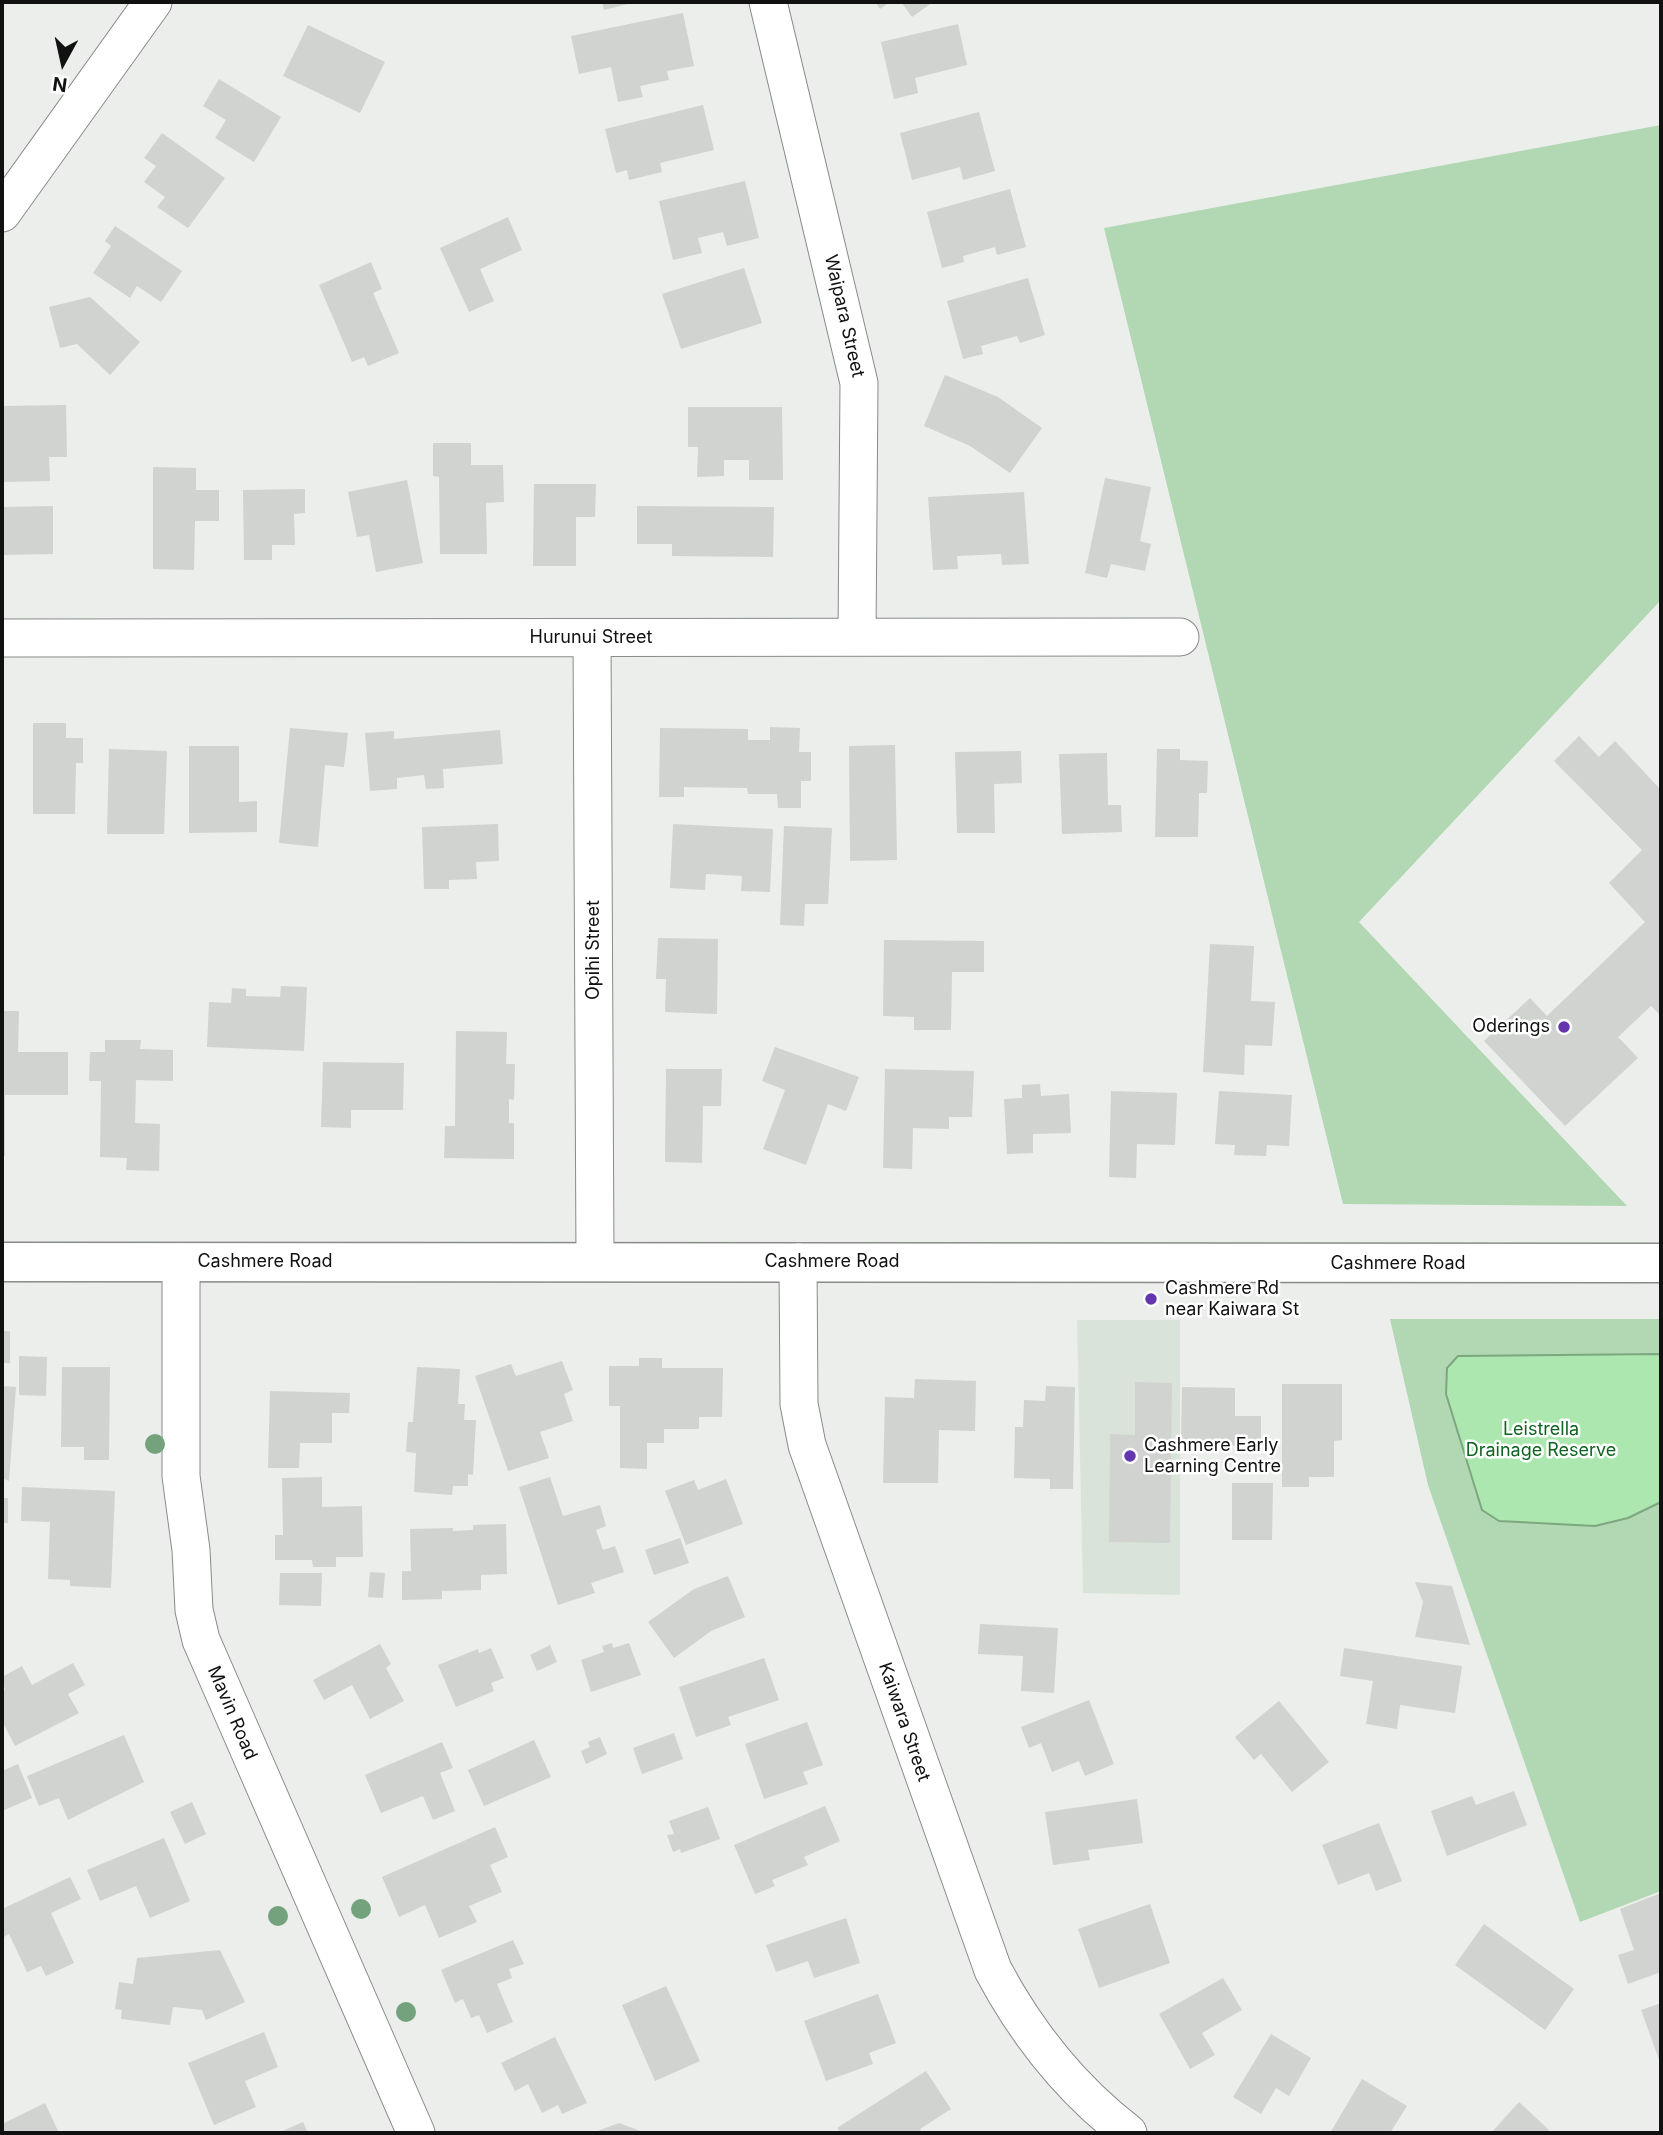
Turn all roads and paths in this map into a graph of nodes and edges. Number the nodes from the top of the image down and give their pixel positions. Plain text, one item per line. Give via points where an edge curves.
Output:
1 (153, 2) edge
2 (768, 2) edge
3 (2, 213) edge
4 (857, 637) junction
5 (1180, 637) dead end
6 (2, 638) edge
7 (592, 638) junction
8 (2, 1262) edge
9 (181, 1262) junction
10 (595, 1262) junction
11 (798, 1262) junction
12 (1661, 1263) edge
13 (416, 2133) edge
14 (1128, 2133) edge

1 - 3 street
2 - 4 street, Waipara Street via 859,383
4 - 5 street, Hurunui Street
4 - 7 street, Hurunui Street
6 - 7 street, Hurunui Street
7 - 10 street, Opihi Street
8 - 9 main road, Cashmere Road
9 - 10 main road, Cashmere Road
9 - 13 street, Mavin Road via 181,1476 201,1640
10 - 11 main road, Cashmere Road
11 - 12 main road, Cashmere Road
11 - 14 street, Kaiwara Street via 799,1404 807,1445 993,1970 1037,2042 1099,2111

